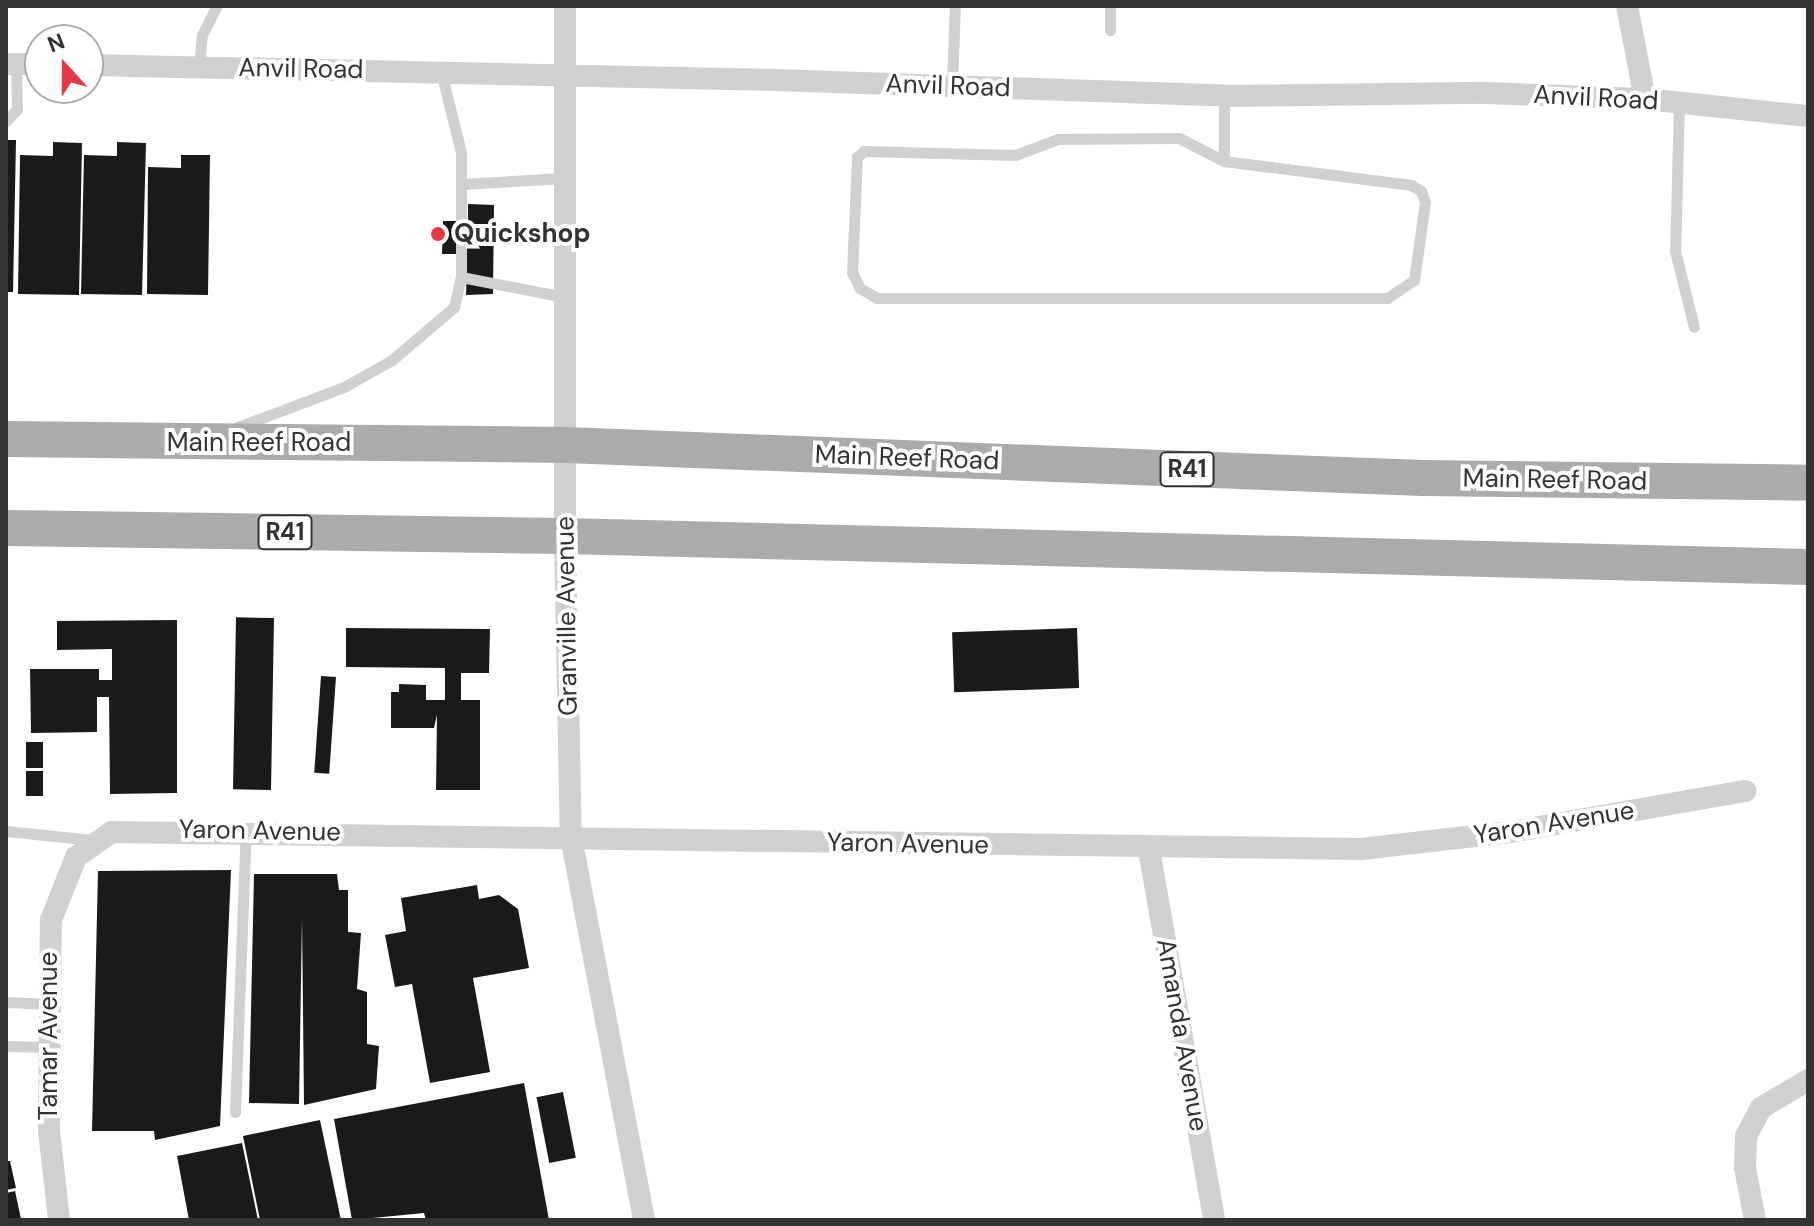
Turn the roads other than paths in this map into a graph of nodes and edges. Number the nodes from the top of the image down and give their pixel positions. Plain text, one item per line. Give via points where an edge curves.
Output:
1 (217, 6) edge
2 (565, 6) edge
3 (955, 6) edge
4 (1110, 6) edge
5 (1627, 6) edge
6 (1110, 30) dead end
7 (11, 64) edge
8 (104, 65) edge
9 (199, 67) junction
10 (441, 72) junction
11 (563, 77) junction
12 (952, 86) junction
13 (1224, 96) junction
14 (1645, 99) junction
15 (1679, 103) junction
16 (1808, 116) edge
17 (6, 121) edge
18 (1224, 161) junction
19 (563, 178) junction
20 (462, 184) junction
21 (461, 277) junction
22 (566, 297) junction
23 (1694, 327) dead end
24 (6, 439) edge
25 (189, 444) junction
26 (566, 445) junction
27 (1808, 483) edge
28 (6, 528) edge
29 (565, 536) junction
30 (1808, 567) edge
31 (1745, 791) dead end
32 (246, 830) junction
33 (6, 831) edge
34 (571, 837) junction
35 (93, 840) junction
36 (1149, 850) junction
37 (6, 1002) edge
38 (48, 1004) junction
39 (6, 1046) edge
40 (48, 1047) junction
41 (1808, 1080) edge
42 (235, 1112) dead end
43 (59, 1220) edge
44 (644, 1220) edge
45 (1214, 1220) edge
46 (1755, 1220) edge

1 - 9 lane via 202,35
2 - 11 street, Granville Avenue
3 - 12 lane
4 - 6 lane
5 - 14 street
7 - 17 lane via 17,109
8 - 9 street, Anvil Road
9 - 10 street, Anvil Road
10 - 11 street, Anvil Road
10 - 20 lane via 456,128
11 - 12 street, Anvil Road
11 - 19 street, Granville Avenue
12 - 13 street, Anvil Road
13 - 14 street, Anvil Road via 1486,93
13 - 18 lane
14 - 15 street, Anvil Road
15 - 16 street, Anvil Road
15 - 23 lane via 1675,251
18 - 18 lane via 1411,185 1421,191 1425,202 1414,280 1387,298 877,298 860,288 852,272 857,157 864,151 1015,155 1058,139 1179,138
19 - 20 lane
19 - 22 street, Granville Avenue
20 - 21 lane
21 - 22 lane
21 - 25 lane via 459,296 446,317 368,375
22 - 26 street, Granville Avenue
24 - 25 main road, Main Reef Road / R41
25 - 26 main road, Main Reef Road / R41
26 - 27 main road, Main Reef Road / R41 via 1423,478
26 - 29 street, Granville Avenue
28 - 29 main road, R41
29 - 30 main road, R41
29 - 34 street, Granville Avenue
31 - 36 street, Yaron Avenue via 1400,847
32 - 34 street, Yaron Avenue
32 - 35 street, Yaron Avenue via 129,830
32 - 42 lane
33 - 35 lane
34 - 36 street, Yaron Avenue
34 - 44 street, Granville Avenue
35 - 38 street, Tamar Avenue via 76,857 51,920
36 - 45 street, Amanda Avenue
37 - 38 lane
38 - 40 street, Tamar Avenue
39 - 40 lane
40 - 43 street, Tamar Avenue via 51,1158
41 - 46 street via 1761,1108 1746,1136 1745,1168

